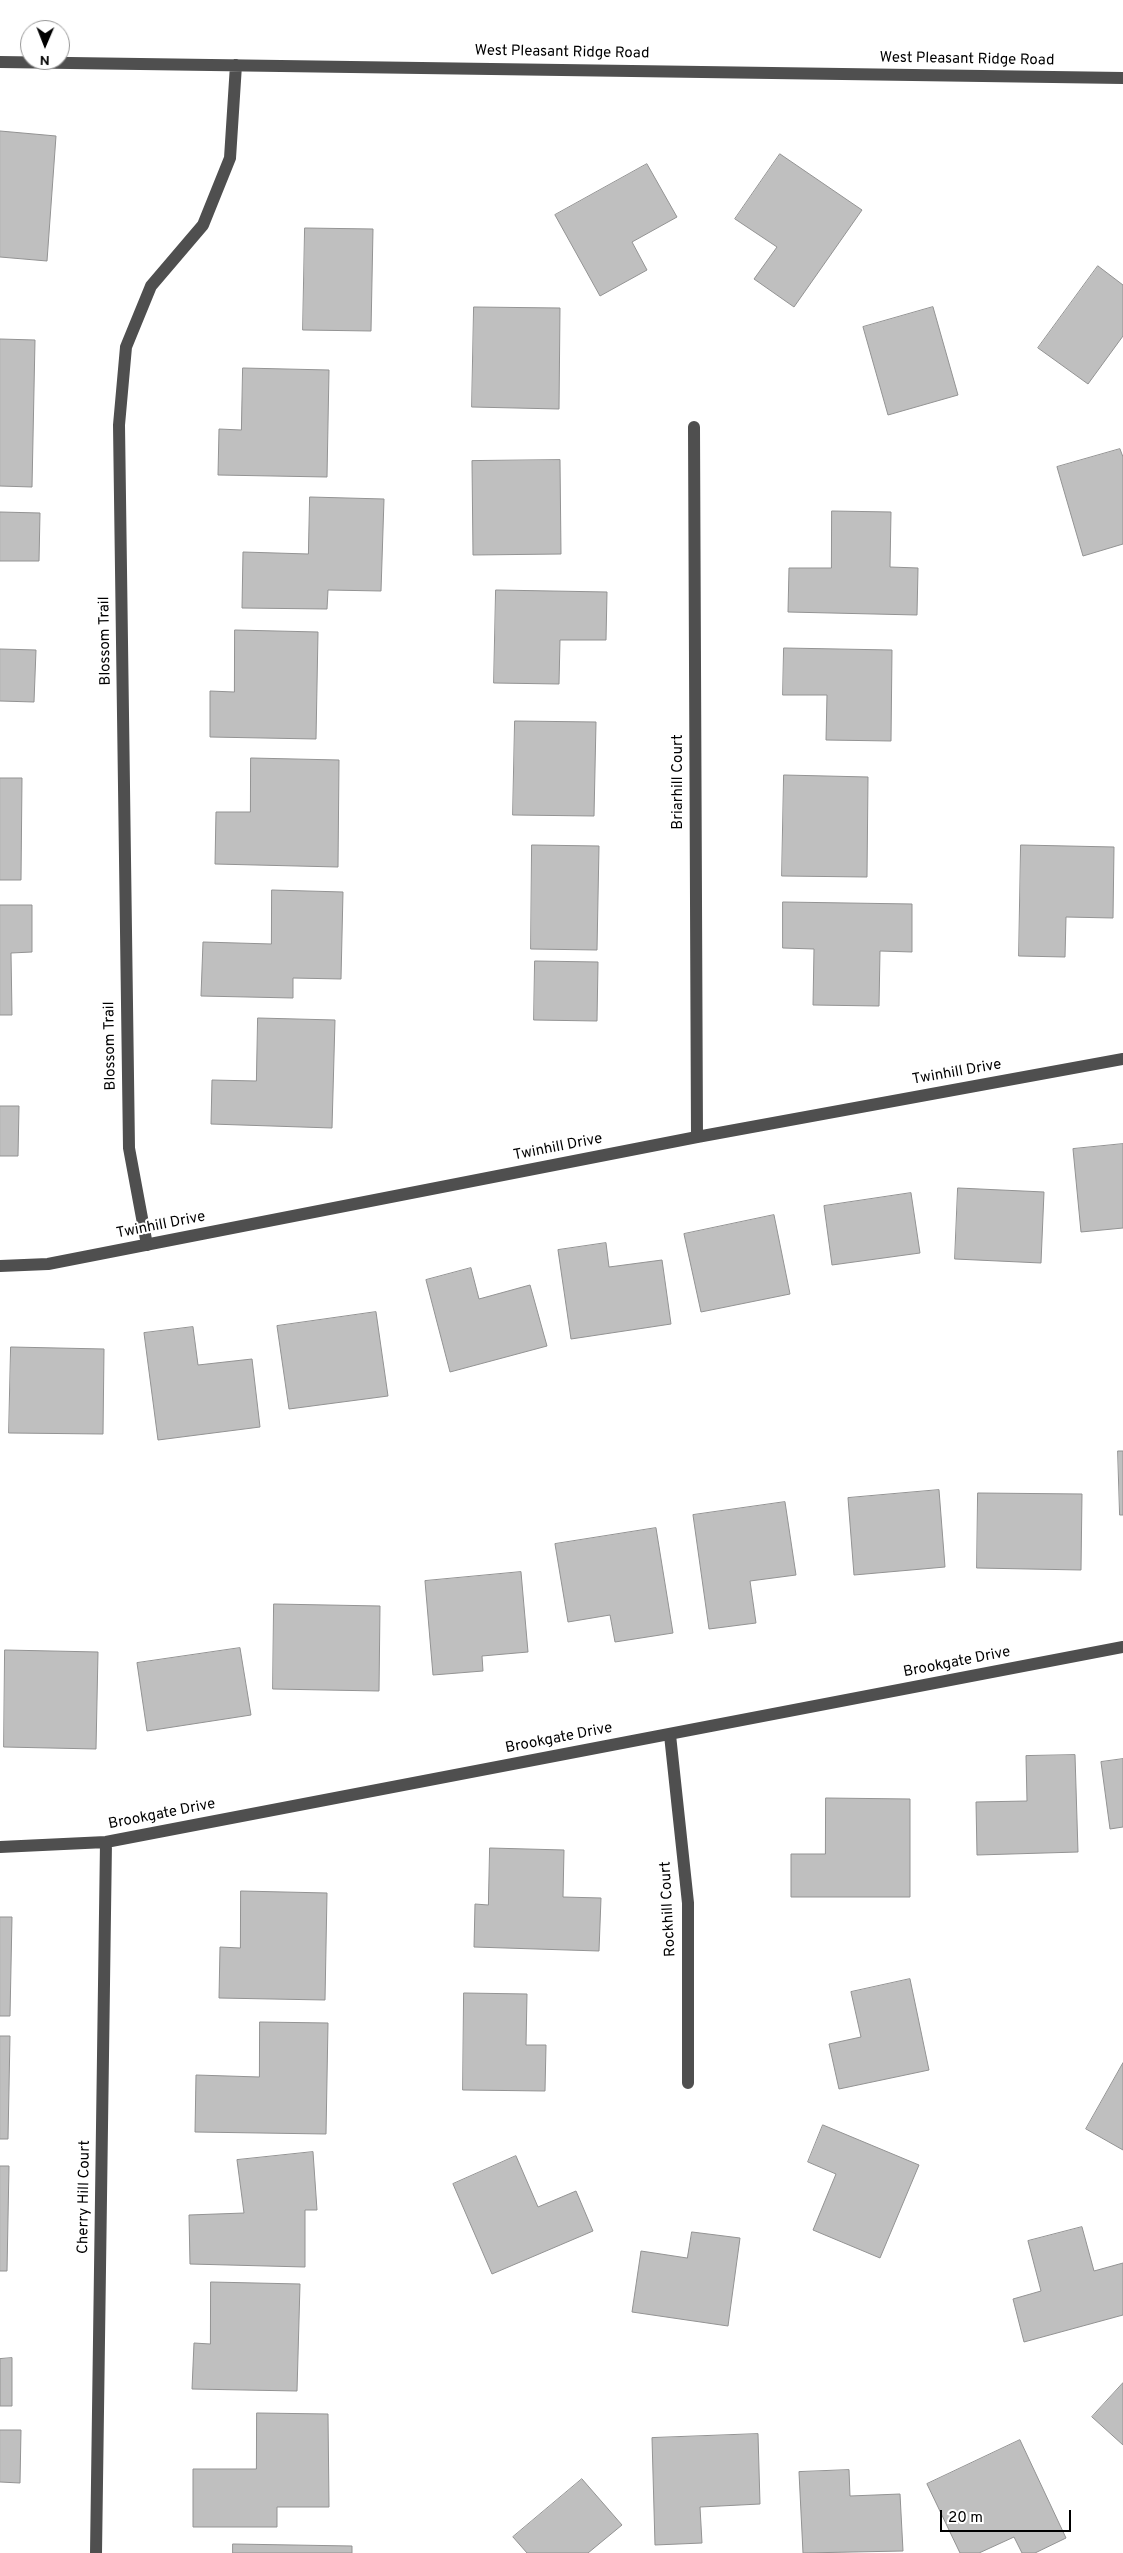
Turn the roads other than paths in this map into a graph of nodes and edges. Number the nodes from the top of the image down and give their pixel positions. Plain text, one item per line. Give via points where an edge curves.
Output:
1 (0, 62) edge
2 (236, 65) junction
3 (1123, 78) edge
4 (694, 427) dead end
5 (1123, 1059) edge
6 (696, 1137) junction
7 (147, 1245) junction
8 (0, 1266) edge
9 (1123, 1647) edge
10 (670, 1735) junction
11 (106, 1842) junction
12 (0, 1847) edge
13 (688, 2083) dead end
14 (96, 2553) edge

1 - 2 street, West Pleasant Ridge Road
2 - 3 street, West Pleasant Ridge Road
2 - 7 street, Blossom Trail via 230,158 203,225 151,286 126,347 119,425 129,1148
4 - 6 street, Briarhill Court
5 - 6 street, Twinhill Drive
6 - 7 street, Twinhill Drive
7 - 8 street, Twinhill Drive via 48,1264
9 - 10 street, Brookgate Drive
10 - 11 street, Brookgate Drive
10 - 13 street, Rockhill Court via 688,1903
11 - 12 street, Brookgate Drive
11 - 14 street, Cherry Hill Court

